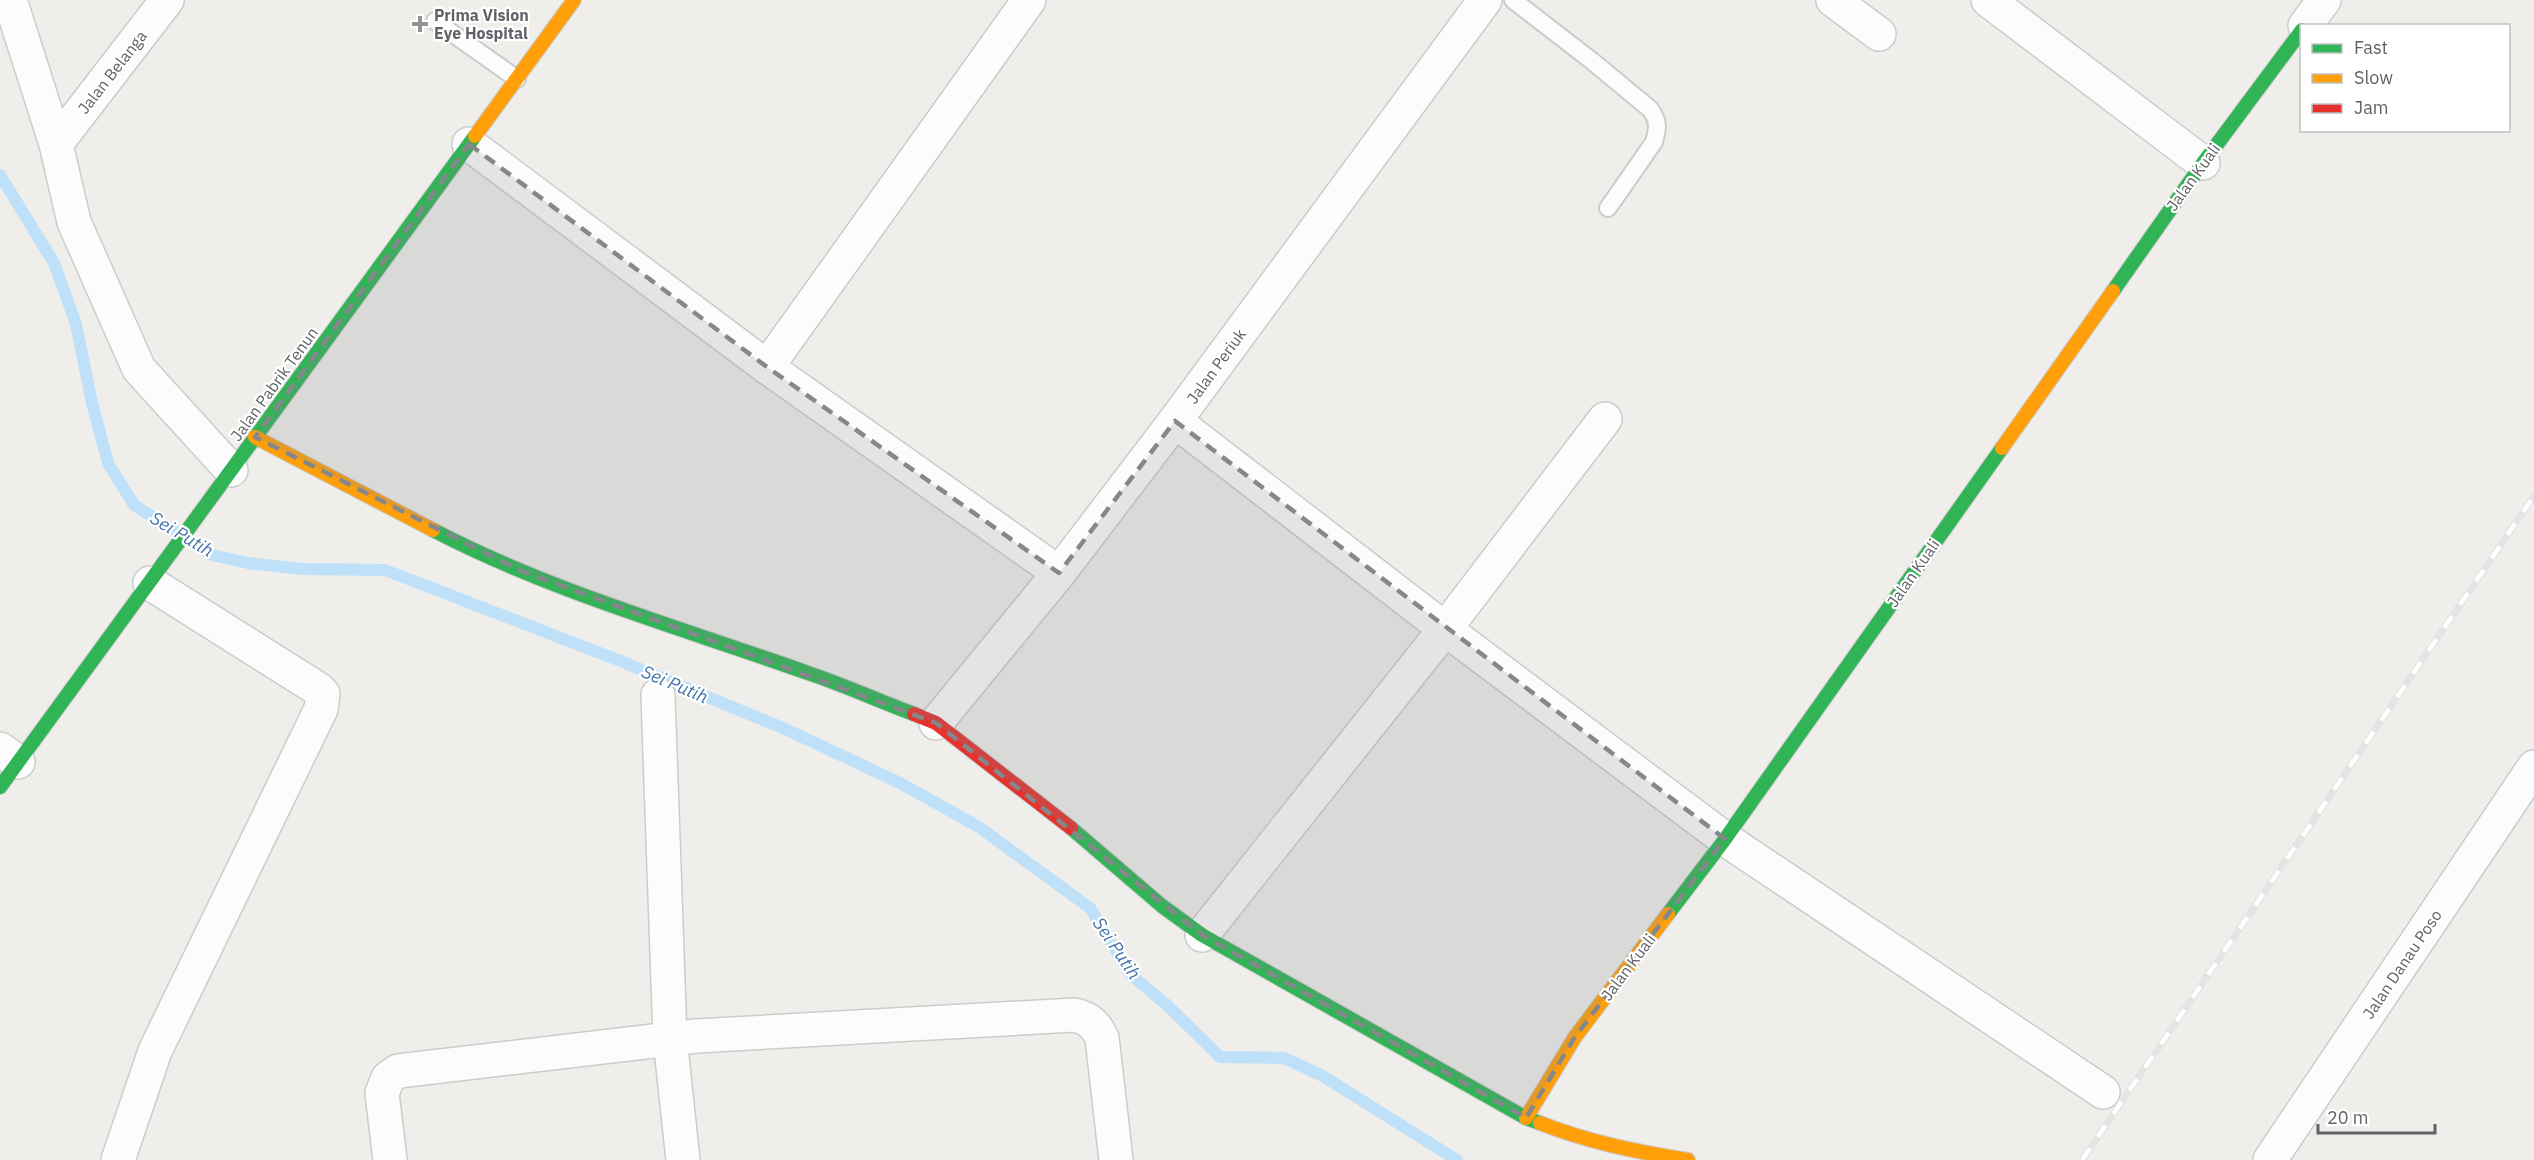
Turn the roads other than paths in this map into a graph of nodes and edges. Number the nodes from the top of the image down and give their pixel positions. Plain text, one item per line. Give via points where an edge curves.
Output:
1 (10, 0) edge
2 (167, 0) edge
3 (574, 0) edge
4 (1029, 0) edge
5 (1485, 0) edge
6 (1513, 0) edge
7 (1833, 0) edge
8 (1988, 0) edge
9 (2324, 0) edge
10 (435, 21) dead end
11 (2306, 24) edge
12 (2300, 31) edge
13 (1879, 34) dead end
14 (517, 79) junction
15 (56, 144) junction
16 (469, 144) junction
17 (2203, 162) junction
18 (1608, 208) dead end
19 (767, 367) junction
20 (1605, 419) dead end
21 (1175, 421) junction
22 (255, 437) junction
23 (224, 480) junction
24 (1059, 573) junction
25 (150, 584) junction
26 (1445, 629) junction
27 (658, 694) dead end
28 (936, 723) junction
29 (6, 766) edge
30 (2534, 767) edge
31 (1725, 839) junction
32 (1202, 935) junction
33 (670, 1039) junction
34 (2103, 1092) dead end
35 (1526, 1118) junction
36 (117, 1160) edge
37 (390, 1160) edge
38 (683, 1160) edge
39 (1116, 1160) edge
40 (1688, 1160) edge
41 (2271, 1160) edge

1 - 15 street
2 - 15 street, Jalan Belanga
3 - 14 street, Jalan Pabrik Tenun
4 - 19 street
5 - 21 street, Jalan Periuk
6 - 18 lane via 1657,118 1654,142
7 - 13 street
8 - 17 street
9 - 11 street
10 - 14 lane
12 - 17 street, Jalan Kuali
14 - 16 street, Jalan Pabrik Tenun
15 - 23 street via 74,222 139,369
16 - 19 street
16 - 22 street, Jalan Pabrik Tenun
17 - 31 street, Jalan Kuali
19 - 24 street
20 - 26 street
21 - 24 street, Jalan Periuk
21 - 26 street
22 - 23 street, Jalan Pabrik Tenun
22 - 28 street via 521,571 678,630 809,672
23 - 25 street, Jalan Pabrik Tenun
24 - 28 street, Jalan Periuk
25 - 29 street, Jalan Pabrik Tenun
25 - 36 street via 318,689 323,700 155,1051
26 - 31 street
26 - 32 street
27 - 33 street
28 - 32 street
30 - 41 street, Jalan Danau Poso
31 - 34 street
31 - 35 street, Jalan Kuali via 1575,1036
32 - 35 street
33 - 37 street via 398,1071 388,1078 382,1093
33 - 38 street
33 - 39 street via 1085,1017 1097,1027 1102,1038
35 - 40 street via 1629,1151

